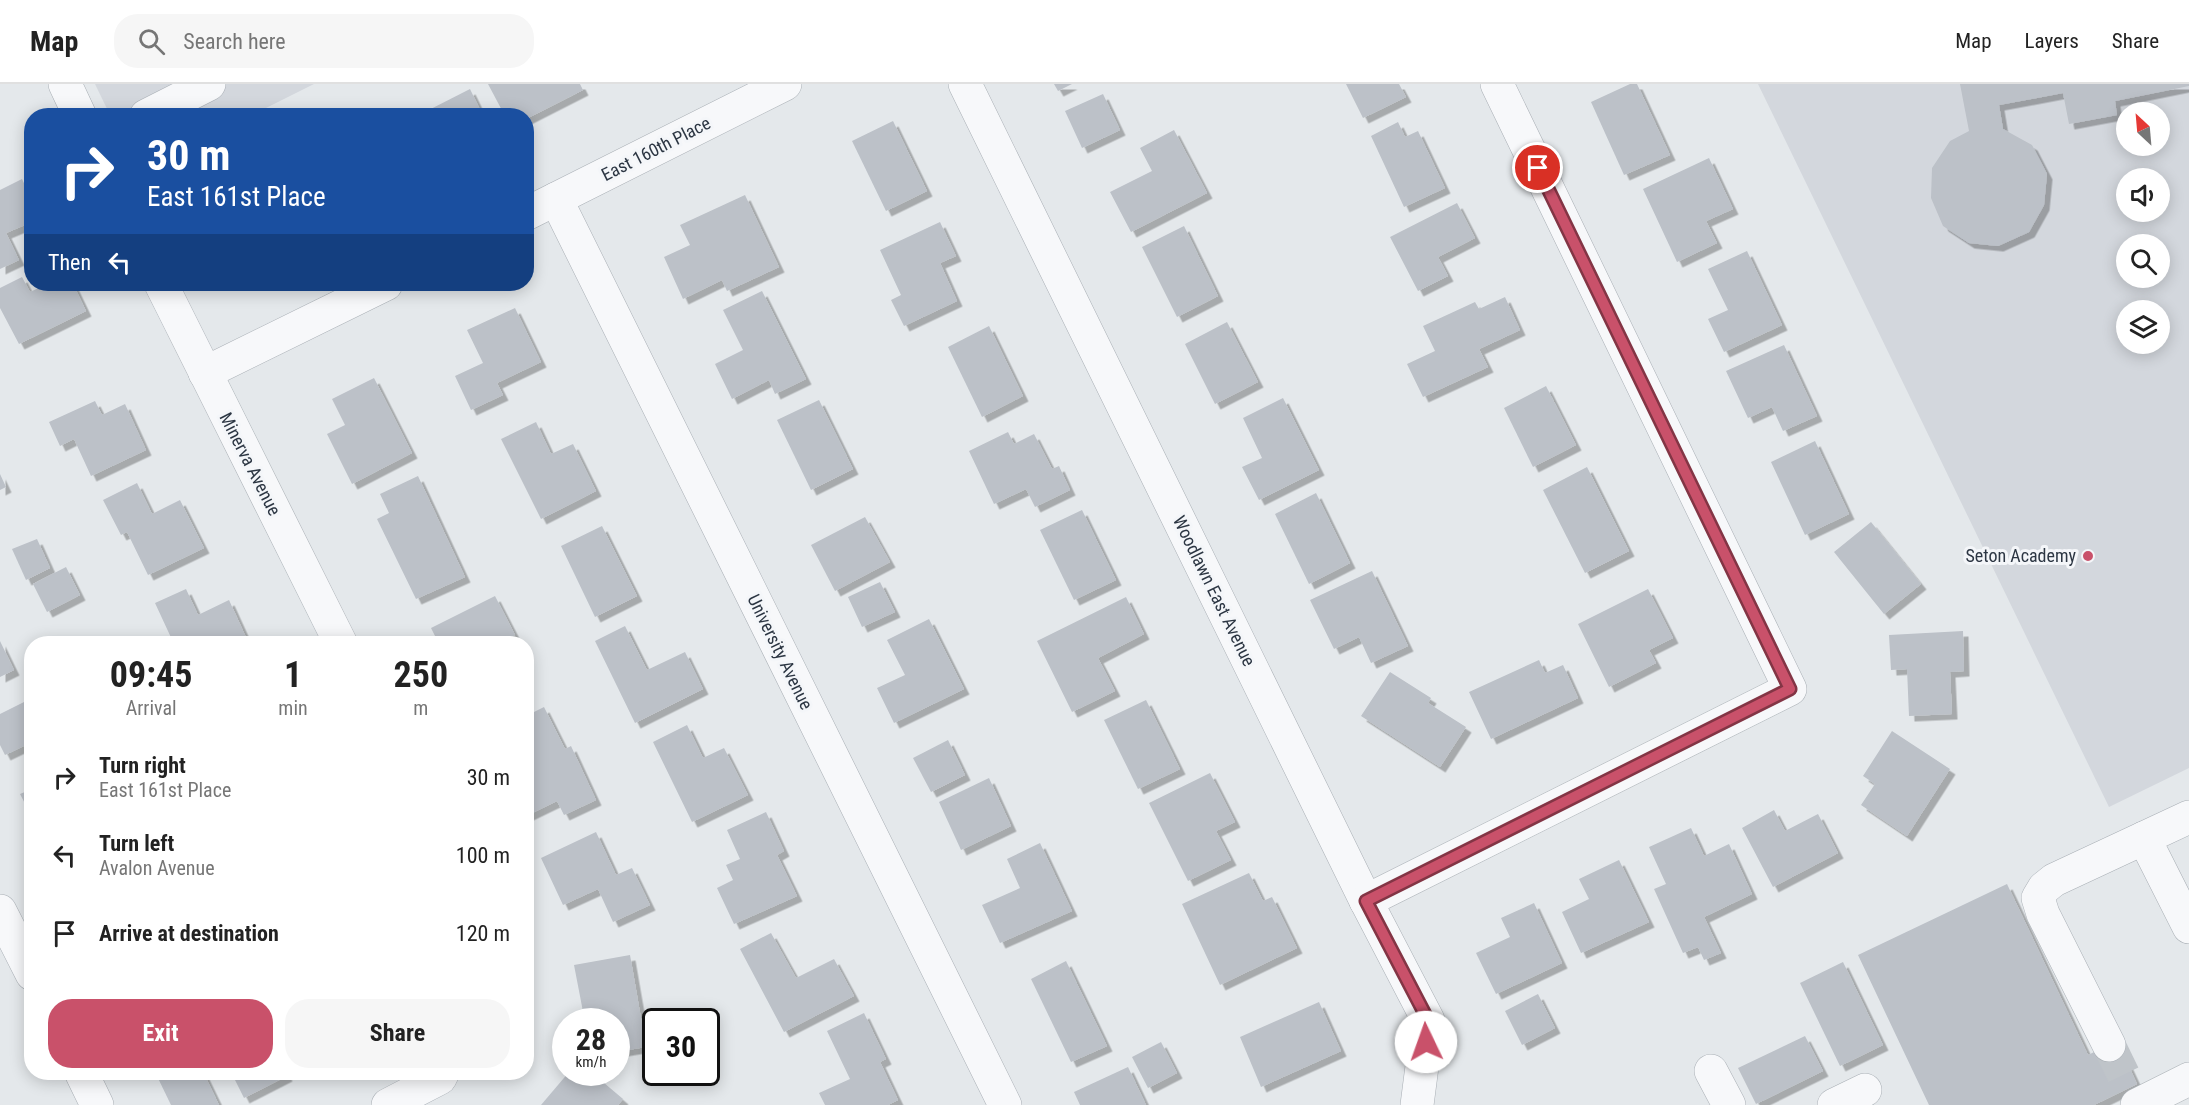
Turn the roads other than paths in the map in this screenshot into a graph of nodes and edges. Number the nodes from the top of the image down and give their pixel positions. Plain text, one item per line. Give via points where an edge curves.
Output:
1 (65, 84) edge
2 (209, 84) edge
3 (785, 84) edge
4 (965, 84) edge
5 (1497, 84) edge
6 (76, 108) edge
7 (162, 108) edge
8 (556, 199) junction
9 (534, 210) edge
10 (164, 291) edge
11 (372, 291) edge
12 (205, 373) junction
13 (337, 636) edge
14 (2189, 817) edge
15 (2144, 838) junction
16 (1366, 901) junction
17 (0, 911) edge
18 (2189, 927) edge
19 (24, 958) edge
20 (2109, 1045) tunnel mouth
21 (1711, 1071) dead end
22 (2189, 1079) edge
23 (85, 1080) edge
24 (436, 1080) edge
25 (1865, 1090) dead end
26 (2136, 1101) edge
27 (97, 1105) edge
28 (388, 1105) edge
29 (1005, 1105) edge
30 (1417, 1105) edge
31 (1729, 1105) edge
32 (1834, 1105) edge

1 - 6 street
2 - 7 street
3 - 8 street, East 160th Place
4 - 16 street, Woodlawn East Avenue
5 - 16 street via 1790,689
8 - 9 street, East 160th Place
8 - 29 street, University Avenue
10 - 12 street, Minerva Avenue
11 - 12 street
12 - 13 street, Minerva Avenue
14 - 15 street
15 - 18 street
15 - 20 street via 2054,880 2038,898
16 - 30 street, Woodlawn East Avenue via 1428,1020
17 - 19 street
21 - 31 street
22 - 26 street
23 - 27 street
24 - 28 street
25 - 32 street

